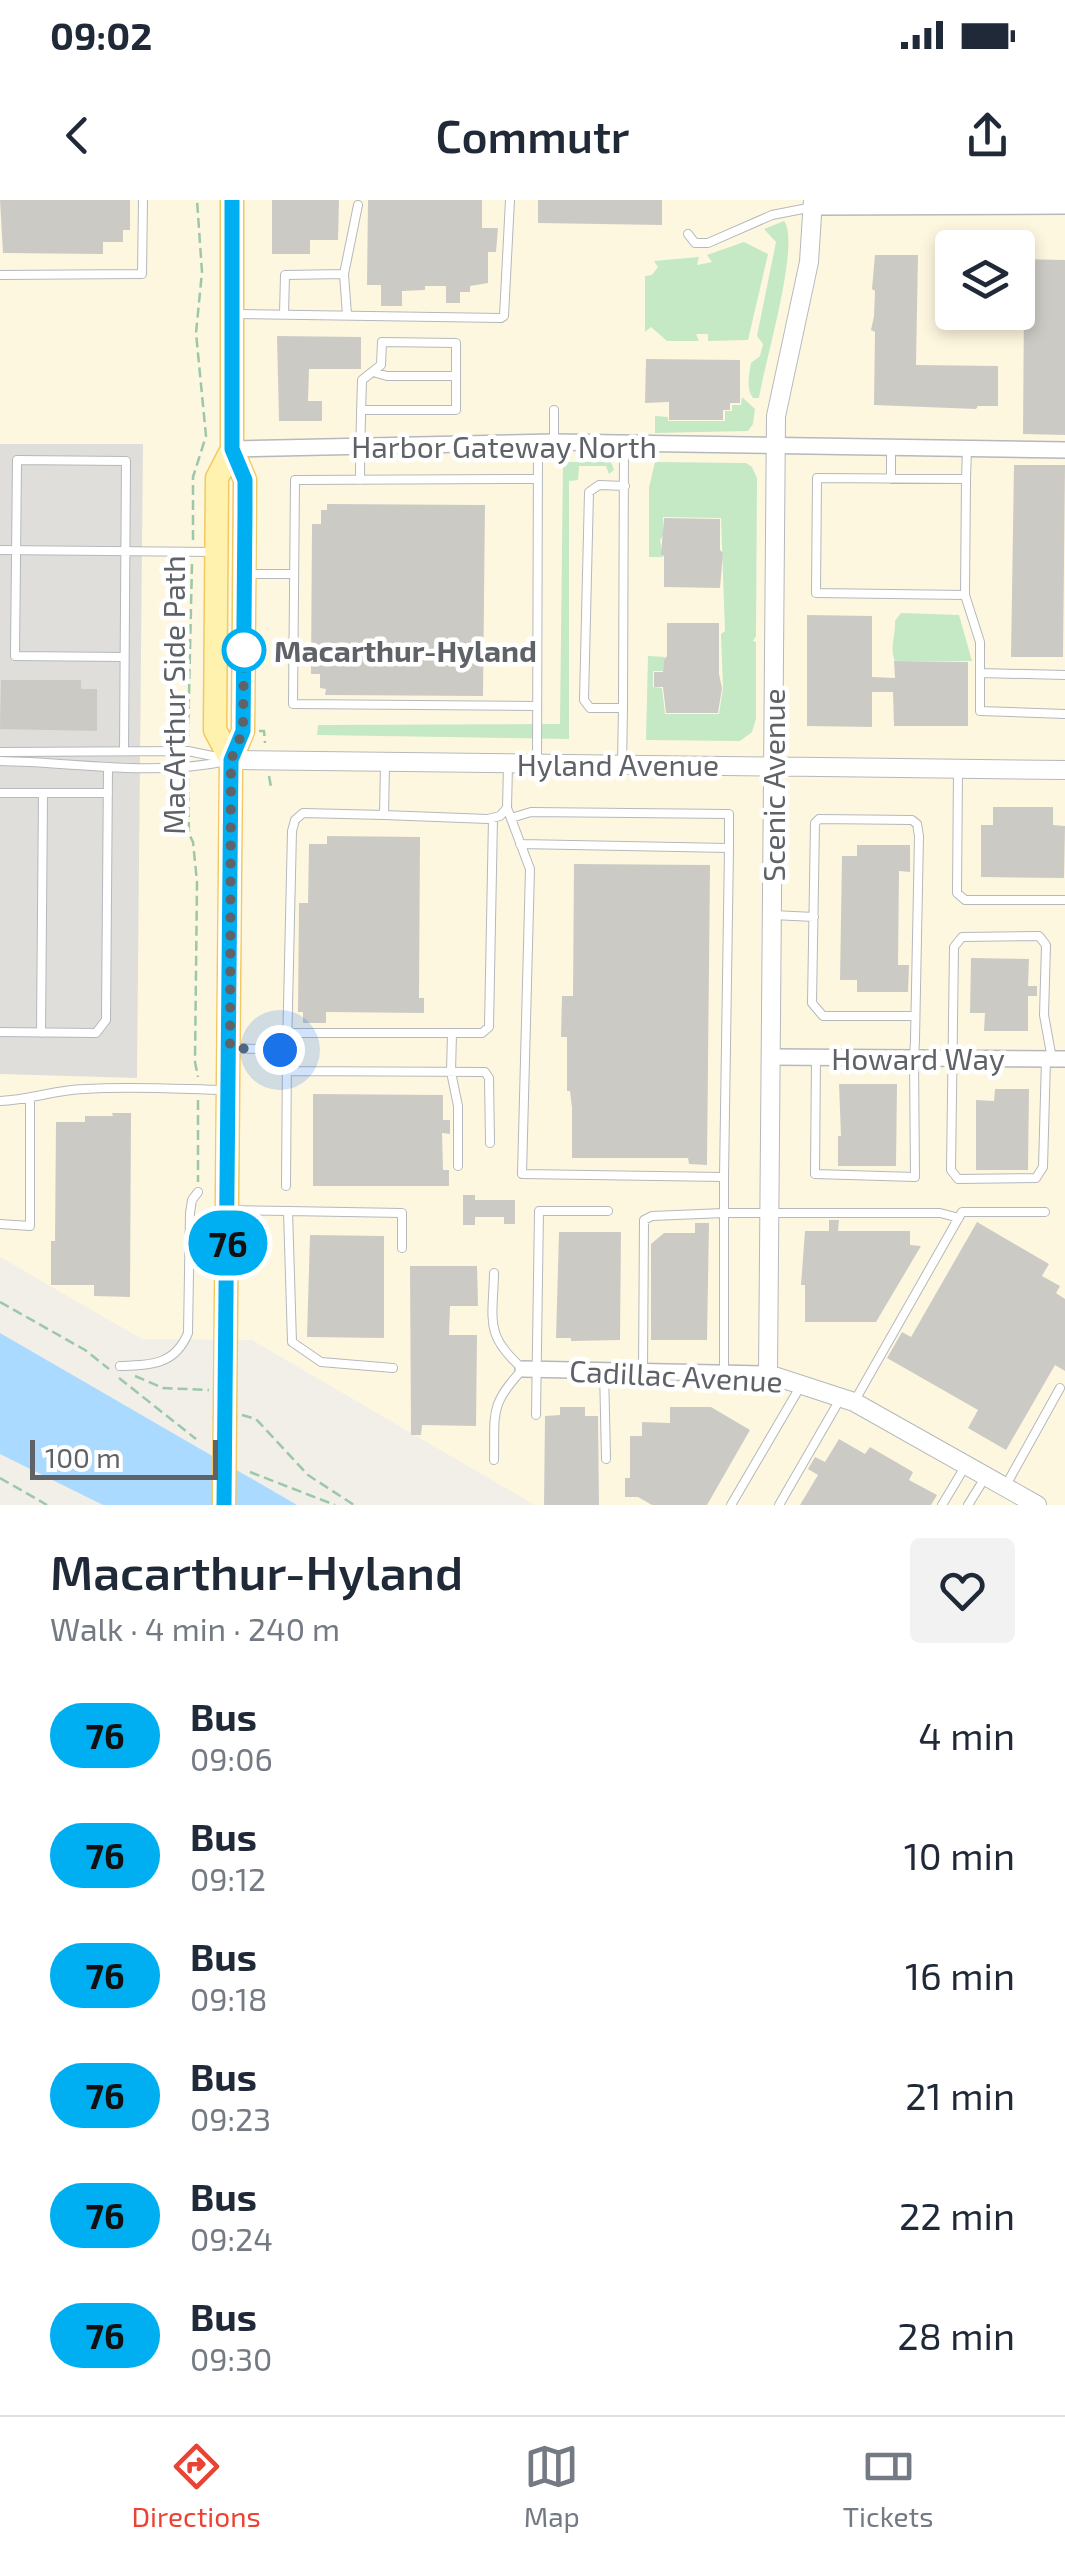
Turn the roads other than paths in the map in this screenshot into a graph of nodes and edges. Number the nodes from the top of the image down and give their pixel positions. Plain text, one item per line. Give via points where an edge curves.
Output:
1 (143, 200) edge
2 (232, 200) edge
3 (510, 200) edge
4 (813, 203) edge
5 (358, 205) dead end
6 (1065, 206) edge
7 (688, 234) dead end
8 (344, 274) junction
9 (0, 275) edge
10 (232, 314) junction
11 (284, 314) junction
12 (347, 315) junction
13 (373, 372) junction
14 (456, 376) junction
15 (361, 410) junction
16 (554, 410) dead end
17 (546, 442) junction
18 (624, 444) junction
19 (360, 446) junction
20 (776, 447) junction
21 (891, 448) junction
22 (966, 448) junction
23 (232, 449) junction
24 (1065, 450) edge
25 (890, 479) junction
26 (966, 479) junction
27 (360, 480) junction
28 (538, 480) junction
29 (625, 486) junction
30 (0, 550) edge
31 (16, 550) junction
32 (125, 551) junction
33 (204, 552) junction
34 (244, 574) junction
35 (294, 574) junction
36 (965, 594) junction
37 (124, 657) junction
38 (980, 673) junction
39 (1065, 675) edge
40 (537, 706) junction
41 (623, 708) junction
42 (1065, 714) edge
43 (124, 751) junction
44 (0, 752) edge
45 (231, 760) junction
46 (0, 762) edge
47 (385, 762) junction
48 (508, 763) junction
49 (537, 763) junction
50 (622, 764) junction
51 (773, 765) junction
52 (108, 768) junction
53 (958, 768) junction
54 (1065, 770) edge
55 (0, 792) edge
56 (44, 792) junction
57 (108, 792) junction
58 (509, 813) junction
59 (384, 815) junction
60 (492, 818) junction
61 (520, 844) junction
62 (729, 848) junction
63 (1065, 900) edge
64 (773, 915) junction
65 (814, 918) junction
66 (915, 1016) junction
67 (0, 1032) edge
68 (41, 1033) junction
69 (288, 1033) junction
70 (452, 1033) junction
71 (230, 1048) junction
72 (287, 1050) junction
73 (771, 1057) junction
74 (816, 1058) junction
75 (914, 1058) junction
76 (954, 1058) junction
77 (1054, 1059) edge
78 (287, 1071) junction
79 (451, 1072) junction
80 (230, 1090) junction
81 (0, 1100) edge
82 (30, 1100) junction
83 (490, 1143) dead end
84 (458, 1166) dead end
85 (724, 1177) junction
86 (286, 1186) dead end
87 (198, 1192) road end
88 (228, 1210) junction
89 (288, 1211) junction
90 (608, 1211) dead end
91 (1046, 1212) dead end
92 (724, 1213) junction
93 (770, 1214) junction
94 (958, 1218) junction
95 (0, 1224) edge
96 (402, 1248) dead end
97 (494, 1273) dead end
98 (120, 1366) road end
99 (393, 1368) dead end
100 (530, 1369) junction
101 (604, 1370) junction
102 (643, 1370) junction
103 (724, 1372) junction
104 (768, 1374) junction
105 (802, 1383) junction
106 (1060, 1388) dead end
107 (848, 1399) junction
108 (536, 1415) dead end
109 (606, 1459) dead end
110 (494, 1460) dead end
111 (966, 1464) junction
112 (986, 1476) junction
113 (1004, 1486) junction
114 (224, 1505) edge
115 (731, 1505) edge
116 (779, 1505) edge
117 (942, 1505) edge
118 (968, 1505) edge
119 (1037, 1505) edge

1 - 9 lane via 142,274
2 - 10 main road
3 - 12 lane via 504,316
4 - 6 street
4 - 7 lane via 708,243
4 - 20 street, Scenic Avenue
5 - 8 lane
8 - 11 lane via 285,275
8 - 12 lane
10 - 11 lane
10 - 23 main road
11 - 12 lane
13 - 14 lane
13 - 14 lane via 382,364 382,342 456,344
13 - 15 lane via 362,380
14 - 15 lane via 456,410
15 - 19 lane
16 - 17 lane
17 - 18 street, Harbor Gateway North
17 - 19 street, Harbor Gateway North
17 - 28 lane
18 - 20 street, Harbor Gateway North
18 - 29 lane
19 - 23 street, Harbor Gateway North
19 - 27 lane
20 - 21 street, Harbor Gateway North
20 - 51 street, Scenic Avenue
21 - 22 street, Harbor Gateway North
21 - 25 lane
22 - 24 street, Harbor Gateway North
22 - 26 lane
23 - 33 main road via 218,478
23 - 34 main road via 245,480
25 - 26 lane
25 - 36 lane via 817,478 816,592
26 - 36 lane
27 - 28 lane
27 - 35 lane via 294,480
28 - 40 lane
29 - 41 lane
29 - 41 lane via 599,485 588,492 584,700 590,708
30 - 31 lane
31 - 32 lane
31 - 32 lane via 16,460 126,461
31 - 37 lane via 15,656
32 - 33 lane
32 - 37 lane
33 - 45 main road via 215,730
34 - 35 lane
34 - 45 main road via 243,731
35 - 40 lane via 293,704
36 - 38 lane via 980,642
37 - 43 lane
38 - 39 lane
38 - 42 lane via 980,711
40 - 49 lane
41 - 50 lane
43 - 44 lane
43 - 45 lane via 188,751
45 - 47 street, Hyland Avenue
45 - 52 lane via 188,769
45 - 71 main road
46 - 52 lane
47 - 48 street, Hyland Avenue
47 - 59 lane
48 - 49 street, Hyland Avenue
48 - 58 lane
49 - 50 street, Hyland Avenue
50 - 51 street, Hyland Avenue
51 - 53 street, Hyland Avenue
51 - 64 street, Scenic Avenue
52 - 57 lane
53 - 54 street, Hyland Avenue
53 - 63 lane via 956,894 964,900
55 - 56 lane
56 - 57 lane
56 - 68 lane
57 - 68 lane via 106,1020 96,1033
58 - 60 lane
58 - 61 lane
58 - 62 lane via 730,814
59 - 60 lane
59 - 69 lane via 303,813 292,825
60 - 70 lane via 488,1027
61 - 62 lane
61 - 85 lane via 530,868 522,1174
62 - 85 lane
64 - 65 lane
64 - 73 street, Scenic Avenue
65 - 66 lane via 816,1011
65 - 66 lane via 819,818 917,824
66 - 75 lane
67 - 68 lane
69 - 70 lane
69 - 72 lane
70 - 79 lane
71 - 72 lane
71 - 80 main road
72 - 78 lane
73 - 74 street, Howard Way
73 - 93 street, Scenic Avenue
74 - 75 street, Howard Way
74 - 75 lane via 816,1174 916,1177
75 - 76 street, Howard Way
76 - 77 street, Howard Way
76 - 77 lane via 951,1170 958,1178 1036,1178 1044,1168
76 - 77 lane via 954,946 962,937 1039,936 1046,946 1044,1014
78 - 79 lane
78 - 86 lane
79 - 83 lane via 486,1072
79 - 84 lane
80 - 82 lane via 87,1088
80 - 88 main road
81 - 82 lane
82 - 95 lane via 30,1226
85 - 92 lane
87 - 98 lane via 190,1213 188,1333 173,1357
88 - 89 lane
88 - 114 main road, bridge
89 - 96 lane via 402,1213
89 - 99 lane via 292,1342 321,1362
90 - 100 lane via 539,1211
91 - 94 lane via 962,1212
92 - 93 lane
92 - 102 lane via 644,1220
92 - 103 lane
93 - 94 lane
93 - 104 street, Scenic Avenue
94 - 107 lane
97 - 100 lane via 493,1334 502,1350
100 - 101 street, Cadillac Avenue
100 - 108 lane
100 - 110 lane via 495,1405
101 - 102 street, Cadillac Avenue
101 - 109 lane
102 - 103 street, Cadillac Avenue
103 - 104 street, Cadillac Avenue
104 - 105 street, Cadillac Avenue
105 - 107 street, Cadillac Avenue
105 - 115 lane
106 - 113 lane
107 - 111 street, Cadillac Avenue
107 - 116 lane
111 - 112 street, Cadillac Avenue
111 - 117 lane
112 - 113 street, Cadillac Avenue
112 - 118 lane
113 - 119 street, Cadillac Avenue

